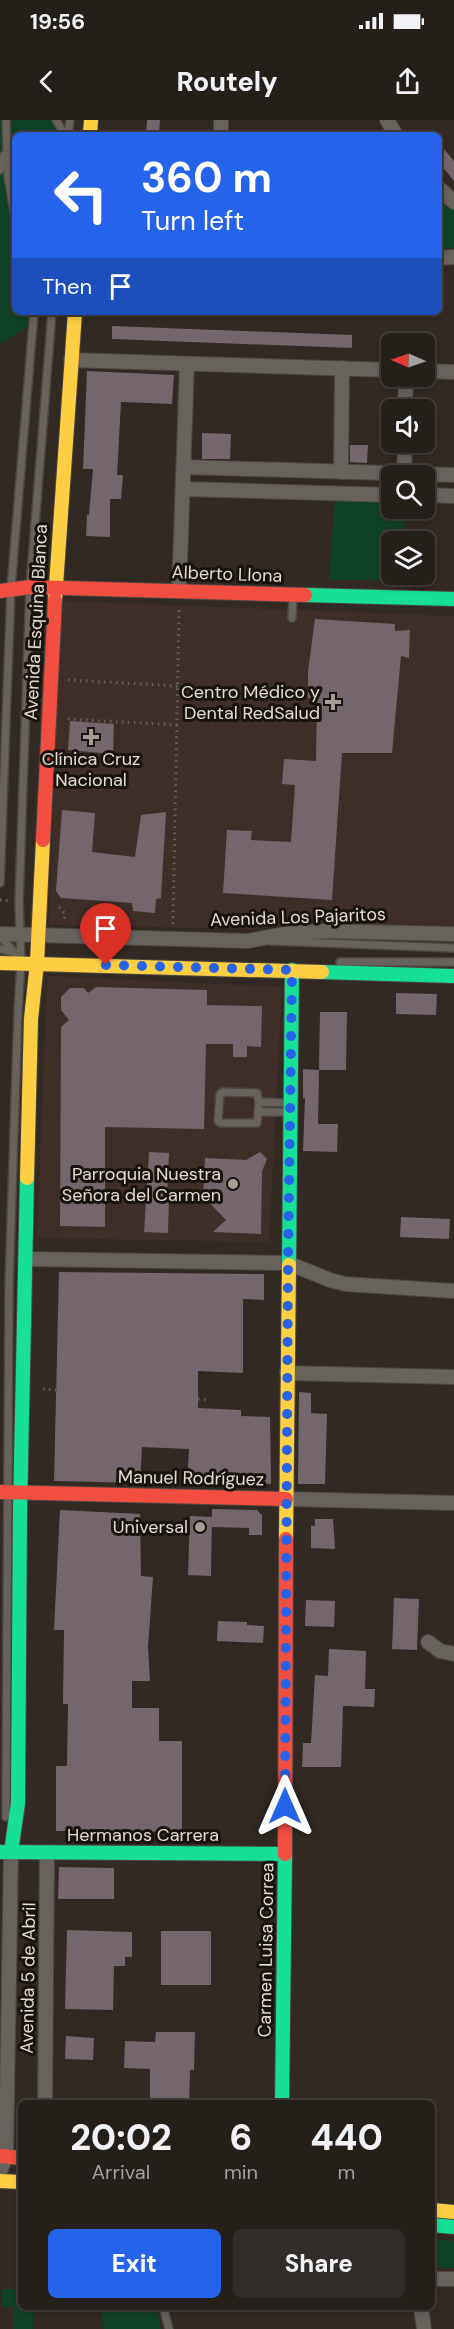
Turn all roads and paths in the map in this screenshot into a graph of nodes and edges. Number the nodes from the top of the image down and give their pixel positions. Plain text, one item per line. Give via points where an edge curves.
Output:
1 (7, 121) edge
2 (6, 147) junction
3 (0, 170) edge
4 (442, 191) edge
5 (12, 202) edge
6 (454, 202) edge
7 (34, 315) edge
8 (53, 315) edge
9 (75, 315) edge
10 (71, 360) junction
11 (187, 364) junction
12 (342, 368) junction
13 (381, 370) edge
14 (435, 371) edge
15 (454, 372) edge
16 (184, 467) junction
17 (340, 472) junction
18 (381, 473) edge
19 (435, 475) edge
20 (454, 475) edge
21 (183, 489) junction
22 (381, 495) edge
23 (435, 495) edge
24 (454, 496) edge
25 (30, 587) junction
26 (56, 588) junction
27 (6, 590) edge
28 (179, 591) junction
29 (293, 594) junction
30 (454, 599) edge
31 (292, 618) dead end
32 (50, 679) junction
33 (177, 686) junction
34 (48, 718) junction
35 (177, 725) junction
36 (0, 883) edge
37 (38, 934) junction
38 (454, 934) edge
39 (0, 935) edge
40 (19, 935) junction
41 (173, 938) junction
42 (248, 941) junction
43 (454, 948) edge
44 (0, 949) edge
45 (19, 957) junction
46 (99, 957) dead end
47 (40, 958) junction
48 (330, 962) dead end
49 (454, 962) edge
50 (0, 963) edge
51 (298, 966) junction
52 (454, 976) edge
53 (259, 1102) junction
54 (290, 1108) junction
55 (258, 1112) junction
56 (25, 1259) junction
57 (288, 1263) junction
58 (9, 1284) junction
59 (454, 1291) edge
60 (287, 1373) junction
61 (454, 1377) edge
62 (43, 1389) dead end
63 (56, 1390) dead end
64 (198, 1399) dead end
65 (207, 1400) dead end
66 (9, 1492) edge
67 (286, 1499) junction
68 (454, 1503) edge
69 (428, 1642) dead end
70 (454, 1654) edge
71 (9, 1674) edge
72 (6, 1852) edge
73 (47, 1852) junction
74 (285, 1854) junction
75 (45, 2100) edge
76 (282, 2100) edge
77 (3, 2156) edge
78 (18, 2158) edge
79 (0, 2170) edge
80 (0, 2181) edge
81 (18, 2182) edge
82 (435, 2210) edge
83 (454, 2212) edge
84 (435, 2225) edge
85 (454, 2227) edge
86 (435, 2279) edge
87 (454, 2279) edge
88 (164, 2310) edge
89 (421, 2310) edge
90 (169, 2329) edge
91 (424, 2329) edge

1 - 2 lane
2 - 3 lane
2 - 5 lane
4 - 6 street
7 - 27 lane
8 - 25 lane
9 - 10 main road, Avenida Esquina Blanca
10 - 11 street
10 - 26 main road, Avenida Esquina Blanca
11 - 12 street
11 - 16 street
12 - 13 street
12 - 17 street
14 - 15 street
16 - 17 street
16 - 21 street
17 - 18 street
19 - 20 street
21 - 22 street
21 - 28 street
23 - 24 street
25 - 26 main road, Alberto Llona
25 - 27 main road, Alberto Llona
25 - 40 lane
26 - 28 main road, Alberto Llona
26 - 32 main road, Avenida Esquina Blanca
27 - 36 lane
28 - 29 main road, Alberto Llona
28 - 33 path
29 - 30 main road, Alberto Llona
29 - 31 lane
32 - 33 path
32 - 34 main road, Avenida Esquina Blanca
33 - 35 path
34 - 35 path
34 - 37 main road, Avenida Esquina Blanca
35 - 41 path
37 - 40 street, Avenida Los Pajaritos
37 - 41 street, Avenida Los Pajaritos
37 - 47 main road
38 - 42 street, Avenida Los Pajaritos via 325,931
39 - 40 street, Avenida Los Pajaritos
39 - 45 lane
40 - 45 lane
41 - 42 street, Avenida Los Pajaritos
42 - 43 lane
44 - 45 lane
45 - 47 main road
45 - 50 main road
45 - 58 lane
46 - 51 lane
47 - 51 main road
47 - 56 main road via 30,1019
48 - 49 lane
51 - 52 main road
51 - 54 main road, Carmen Luisa Correa
53 - 54 lane
53 - 55 lane
53 - 55 lane via 257,1093 223,1092 218,1121 254,1124
54 - 55 lane
54 - 57 main road, Carmen Luisa Correa
56 - 57 street
56 - 58 lane
56 - 66 main road
57 - 59 street via 345,1284
57 - 60 main road, Carmen Luisa Correa
58 - 66 lane
60 - 61 street
60 - 67 main road, Carmen Luisa Correa
62 - 63 path
64 - 65 path
66 - 67 main road, Manuel Rodríguez
66 - 71 main road
67 - 68 street, Manuel Rodríguez
67 - 74 main road, Carmen Luisa Correa
69 - 70 street via 440,1651
71 - 72 main road via 18,1818
72 - 73 main road, Hermanos Carrera
72 - 77 street
73 - 74 main road, Hermanos Carrera
73 - 75 street, Avenida 5 de Abril
74 - 76 main road, Carmen Luisa Correa
77 - 78 main road
77 - 79 street
80 - 81 main road
82 - 83 main road
84 - 85 main road
86 - 87 street
88 - 90 lane
89 - 91 street

